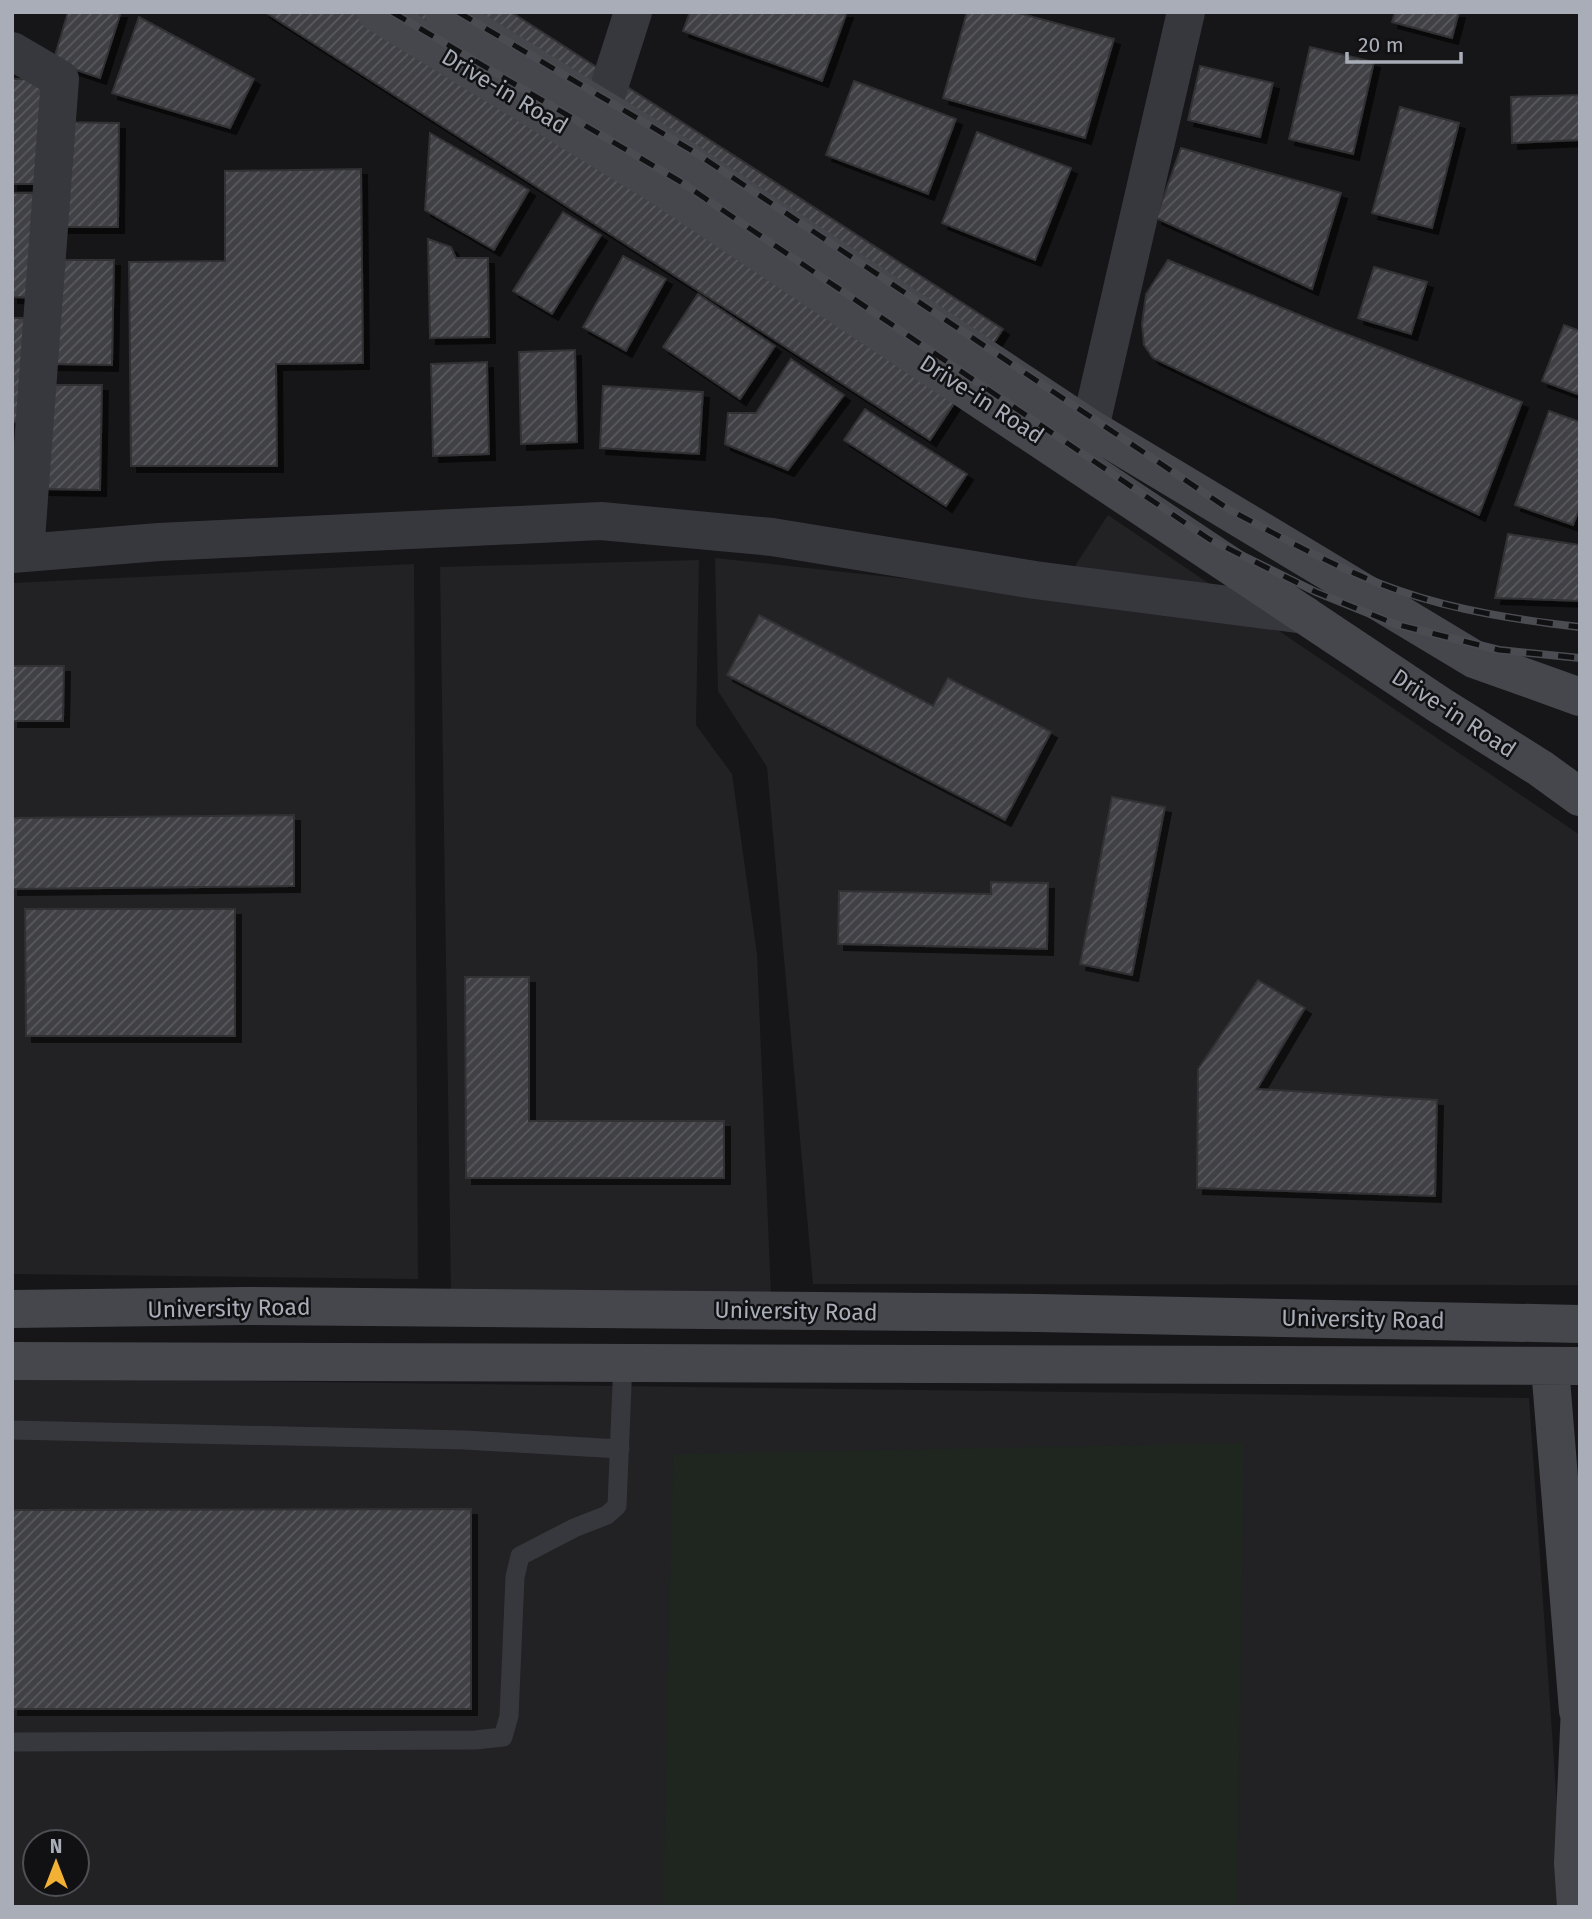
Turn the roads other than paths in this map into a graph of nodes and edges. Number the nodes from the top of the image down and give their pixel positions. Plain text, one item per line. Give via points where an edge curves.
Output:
1 (376, 12) edge
2 (444, 12) edge
3 (633, 12) edge
4 (1186, 12) edge
5 (12, 51) edge
6 (601, 108) junction
7 (1090, 428) junction
8 (19, 554) edge
9 (1305, 615) junction
10 (1580, 697) edge
11 (1580, 797) edge
12 (12, 1309) edge
13 (1580, 1324) edge
14 (623, 1361) junction
15 (12, 1362) edge
16 (1565, 1367) edge
17 (12, 1430) edge
18 (620, 1448) junction
19 (1579, 1709) edge
20 (12, 1742) edge
21 (1576, 1907) edge

1 - 9 street, Drive-in Road via 657,184
2 - 6 street, Drive-in Road
3 - 6 street
4 - 7 street
5 - 8 street via 60,79
6 - 7 street, Drive-in Road
7 - 10 street, Drive-in Road via 1474,659
8 - 9 street via 185,540 601,521 772,537 1035,580
9 - 11 street, Drive-in Road
12 - 13 street, University Road via 243,1306 1023,1313
14 - 15 street, University Road
14 - 16 street, University Road
14 - 18 lane
16 - 19 street
17 - 18 lane
18 - 20 lane via 617,1506 520,1556 515,1577 509,1716 503,1737
19 - 21 street via 1573,1863

